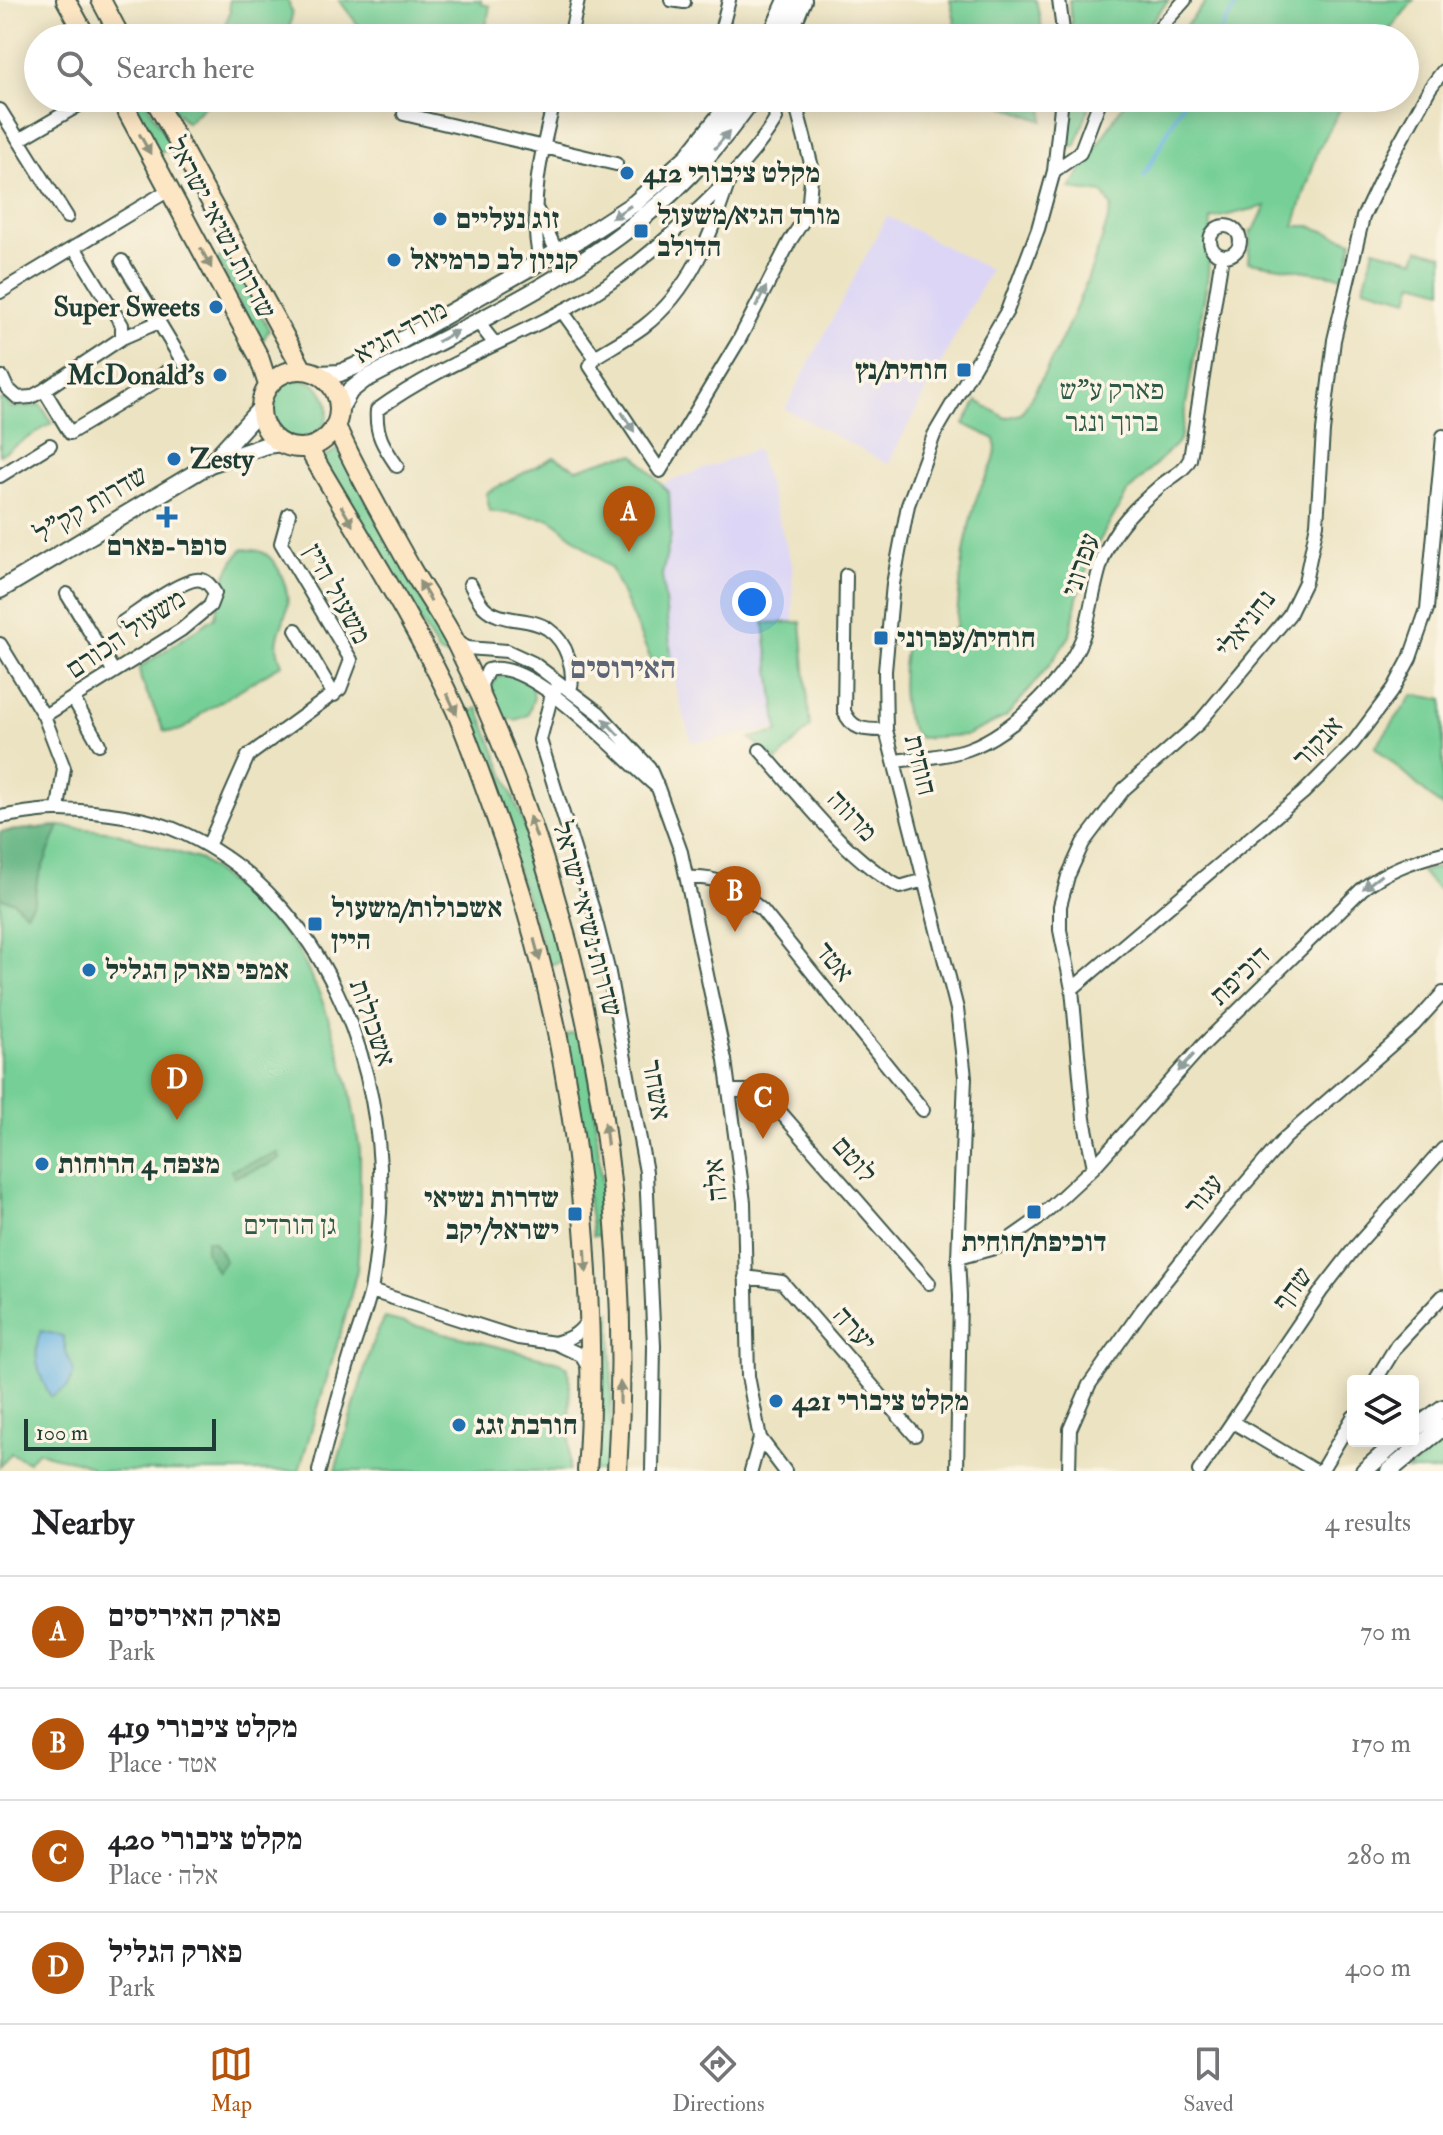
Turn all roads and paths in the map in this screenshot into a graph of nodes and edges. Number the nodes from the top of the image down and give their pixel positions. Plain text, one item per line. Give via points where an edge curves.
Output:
1 (66, 0) edge
2 (101, 0) edge
3 (578, 0) edge
4 (729, 0) edge
5 (787, 0) edge
6 (803, 0) edge
7 (1059, 0) edge
8 (1185, 0) edge
9 (79, 24) edge
10 (114, 24) edge
11 (573, 24) edge
12 (723, 24) edge
13 (776, 24) edge
14 (793, 24) edge
15 (1062, 24) edge
16 (1164, 24) edge
17 (1443, 71) edge
18 (1419, 108) edge
19 (0, 110) edge
20 (67, 112) edge
21 (127, 112) edge
22 (162, 112) edge
23 (552, 112) edge
24 (723, 112) edge
25 (742, 112) edge
26 (776, 112) edge
27 (798, 112) edge
28 (1060, 112) edge
29 (1096, 112) edge
30 (1417, 112) edge
31 (404, 114) dead end
32 (19, 140) junction
33 (543, 146) junction
34 (616, 164) dead end
35 (1054, 171) junction
36 (731, 175) junction
37 (169, 190) junction
38 (535, 207) junction
39 (67, 217) dead end
40 (74, 247) junction
41 (557, 252) junction
42 (1222, 256) dead end
43 (122, 261) dead end
44 (540, 261) junction
45 (555, 278) junction
46 (0, 292) edge
47 (562, 311) junction
48 (477, 321) junction
49 (159, 322) junction
50 (122, 338) junction
51 (495, 344) junction
52 (595, 357) junction
53 (184, 364) dead end
54 (167, 371) dead end
55 (311, 372) junction
56 (2, 377) edge
57 (268, 385) junction
58 (44, 390) junction
59 (261, 408) junction
60 (338, 418) junction
61 (1443, 436) edge
62 (281, 443) junction
63 (50, 445) dead end
64 (308, 448) junction
65 (210, 464) junction
66 (397, 466) dead end
67 (0, 476) edge
68 (289, 514) dead end
69 (846, 575) dead end
70 (470, 584) dead end
71 (0, 590) edge
72 (67, 594) dead end
73 (123, 622) dead end
74 (296, 630) dead end
75 (454, 640) junction
76 (0, 644) edge
77 (114, 672) junction
78 (561, 690) junction
79 (334, 695) junction
80 (73, 698) junction
81 (483, 702) junction
82 (44, 716) junction
83 (886, 730) junction
84 (99, 744) dead end
85 (760, 750) dead end
86 (896, 761) junction
87 (58, 809) junction
88 (0, 817) edge
89 (208, 846) junction
90 (1443, 853) edge
91 (687, 878) junction
92 (924, 880) junction
93 (1072, 989) junction
94 (1443, 993) edge
95 (730, 1091) junction
96 (923, 1110) dead end
97 (1443, 1149) edge
98 (1094, 1167) junction
99 (958, 1258) junction
100 (745, 1277) junction
101 (929, 1283) dead end
102 (371, 1291) junction
103 (1443, 1296) edge
104 (589, 1317) junction
105 (555, 1343) junction
106 (590, 1370) junction
107 (1379, 1375) edge
108 (1443, 1408) edge
109 (1233, 1422) junction
110 (1419, 1426) edge
111 (1347, 1427) edge
112 (1443, 1427) edge
113 (915, 1435) dead end
114 (760, 1438) junction
115 (1391, 1447) edge
116 (319, 1471) edge
117 (587, 1471) edge
118 (617, 1471) edge
119 (652, 1471) edge
120 (751, 1471) edge
121 (785, 1471) edge
122 (957, 1471) edge
123 (1069, 1471) edge
124 (1199, 1471) edge
125 (1315, 1471) edge
126 (1321, 1471) edge
127 (1364, 1471) edge
128 (1389, 1471) edge

1 - 9 main road
2 - 10 main road
3 - 11 street
4 - 12 street
5 - 13 street
6 - 14 street
7 - 15 street
8 - 16 street
17 - 18 street, נחניאלי
19 - 32 street
20 - 32 street
21 -> 37 main road, שדרות נשיאי ישראל
22 - 55 main road, שדרות נשיאי ישראל
23 - 33 street
24 -> 41 street, מורד הגיא via 656,186
45 -> 25 street, מורד הגיא via 665,199
26 - 36 street via 762,142
52 -> 27 street via 590,366 660,471 808,213 812,167
28 - 35 street, חוחית
29 - 35 street via 1080,153
30 - 93 street, נחניאלי via 1363,217 1334,340 1317,524 1305,582 1289,615 1199,723 1124,789 1083,843 1060,906
31 - 33 street
32 - 39 street
33 - 34 street
33 - 38 street
35 - 83 street, חוחית via 1007,311 934,435 908,505 893,584
36 - 47 street via 627,268
36 - 52 street via 710,236 685,285 644,326
37 - 40 street
37 -> 57 main road, שדרות נשיאי ישראל via 259,357
38 - 41 street
38 - 44 street
40 - 46 street
40 - 50 street via 122,325
41 - 44 street, מורד הגיא
41 - 45 street
42 - 86 street, עפרוני via 1190,459 1132,512 1112,538 1075,655 1053,684 995,737 968,749
43 - 49 street
44 - 45 street
44 - 55 street, מורד הגיא via 356,366 340,373
45 - 48 street, מורד הגיא
47 - 51 street
47 - 52 street
48 - 51 street
60 -> 48 street, מורד הגיא via 350,391 364,380
49 - 50 street
49 - 53 street
50 - 58 street
51 - 66 street via 377,410 378,435
54 - 58 street via 70,433
55 - 57 main road via 283,373
55 - 60 main road via 332,386
56 - 58 street via 18,398
57 - 59 main road
59 - 62 main road via 267,431
59 - 65 street
60 - 64 main road via 324,440
75 -> 60 main road, שדרות נשיאי ישראל via 412,569
61 - 93 street, אנקור via 1427,609 1394,688 1353,743 1303,793
62 - 64 main road
62 - 65 street
63 - 67 street
64 -> 104 main road, שדרות נשיאי ישראל via 430,658 457,713 510,857 547,986 567,1082 582,1188
65 - 71 street, שדרות קק"ל
68 - 79 street, משעול היין via 281,543 351,660
69 - 83 street via 844,711 849,723 862,730
70 - 78 street, אשחר via 484,607 499,616 548,629 566,651 574,678
72 - 77 street
73 - 77 street, משעול הכורם via 186,582 206,582 215,593 210,606 181,630
74 - 79 street, משעול היין
75 - 78 street, אלה via 467,648 507,651 533,663
75 - 81 main road, שדרות נשיאי ישראל
76 - 82 street
77 - 80 street, משעול הכורם
78 - 81 street, אלה via 516,671 494,668 483,676
78 - 91 street, אלה via 599,713 649,767
78 - 119 street, אשחר via 540,740 606,960 646,1172 654,1346
79 - 89 street, משעול היין via 248,756
80 - 82 street, משעול הכורם
80 - 84 street
118 -> 81 main road, שדרות נשיאי ישראל via 619,1322 612,1185 592,1045 548,871
82 - 87 street via 64,768
83 - 86 street, חוחית
85 - 92 street, מרווה via 878,875 900,887
86 - 92 street, חוחית
87 - 88 street, אשכולות
87 - 89 street, אשכולות via 141,821 182,832
89 - 102 street, אשכולות via 236,863 288,916 341,997 376,1125 380,1214
90 -> 98 street, דוכיפת via 1383,873 1362,889 1202,1046
91 - 95 street, אלה
91 - 96 street, אטד via 729,883 762,910
92 - 99 street, חוחית via 957,1009 965,1077
93 - 98 street, נחניאלי via 1084,1119
94 - 123 street, עגור via 1285,1138 1142,1310 1089,1385 1070,1429
95 - 100 street, אלה via 744,1202
95 - 101 street, לוטם via 769,1099
97 - 109 street, שחף via 1322,1290
98 - 99 street, דוכיפת via 1038,1219 998,1247
99 - 122 street, חוחית
100 - 113 street, יערה via 782,1282
100 - 114 street, אלה via 748,1376
102 - 105 street via 518,1338
102 - 116 street, אשכולות
103 - 107 street via 1397,1345
104 - 105 street via 573,1337
104 - 106 main road, שדרות נשיאי ישראל
105 - 106 street via 581,1355
106 - 117 main road, שדרות נשיאי ישראל
108 - 110 street
109 - 124 street, שחף
109 - 125 street
111 - 126 street
112 - 128 street
114 - 120 street
114 - 121 street, אלה
115 - 127 street

